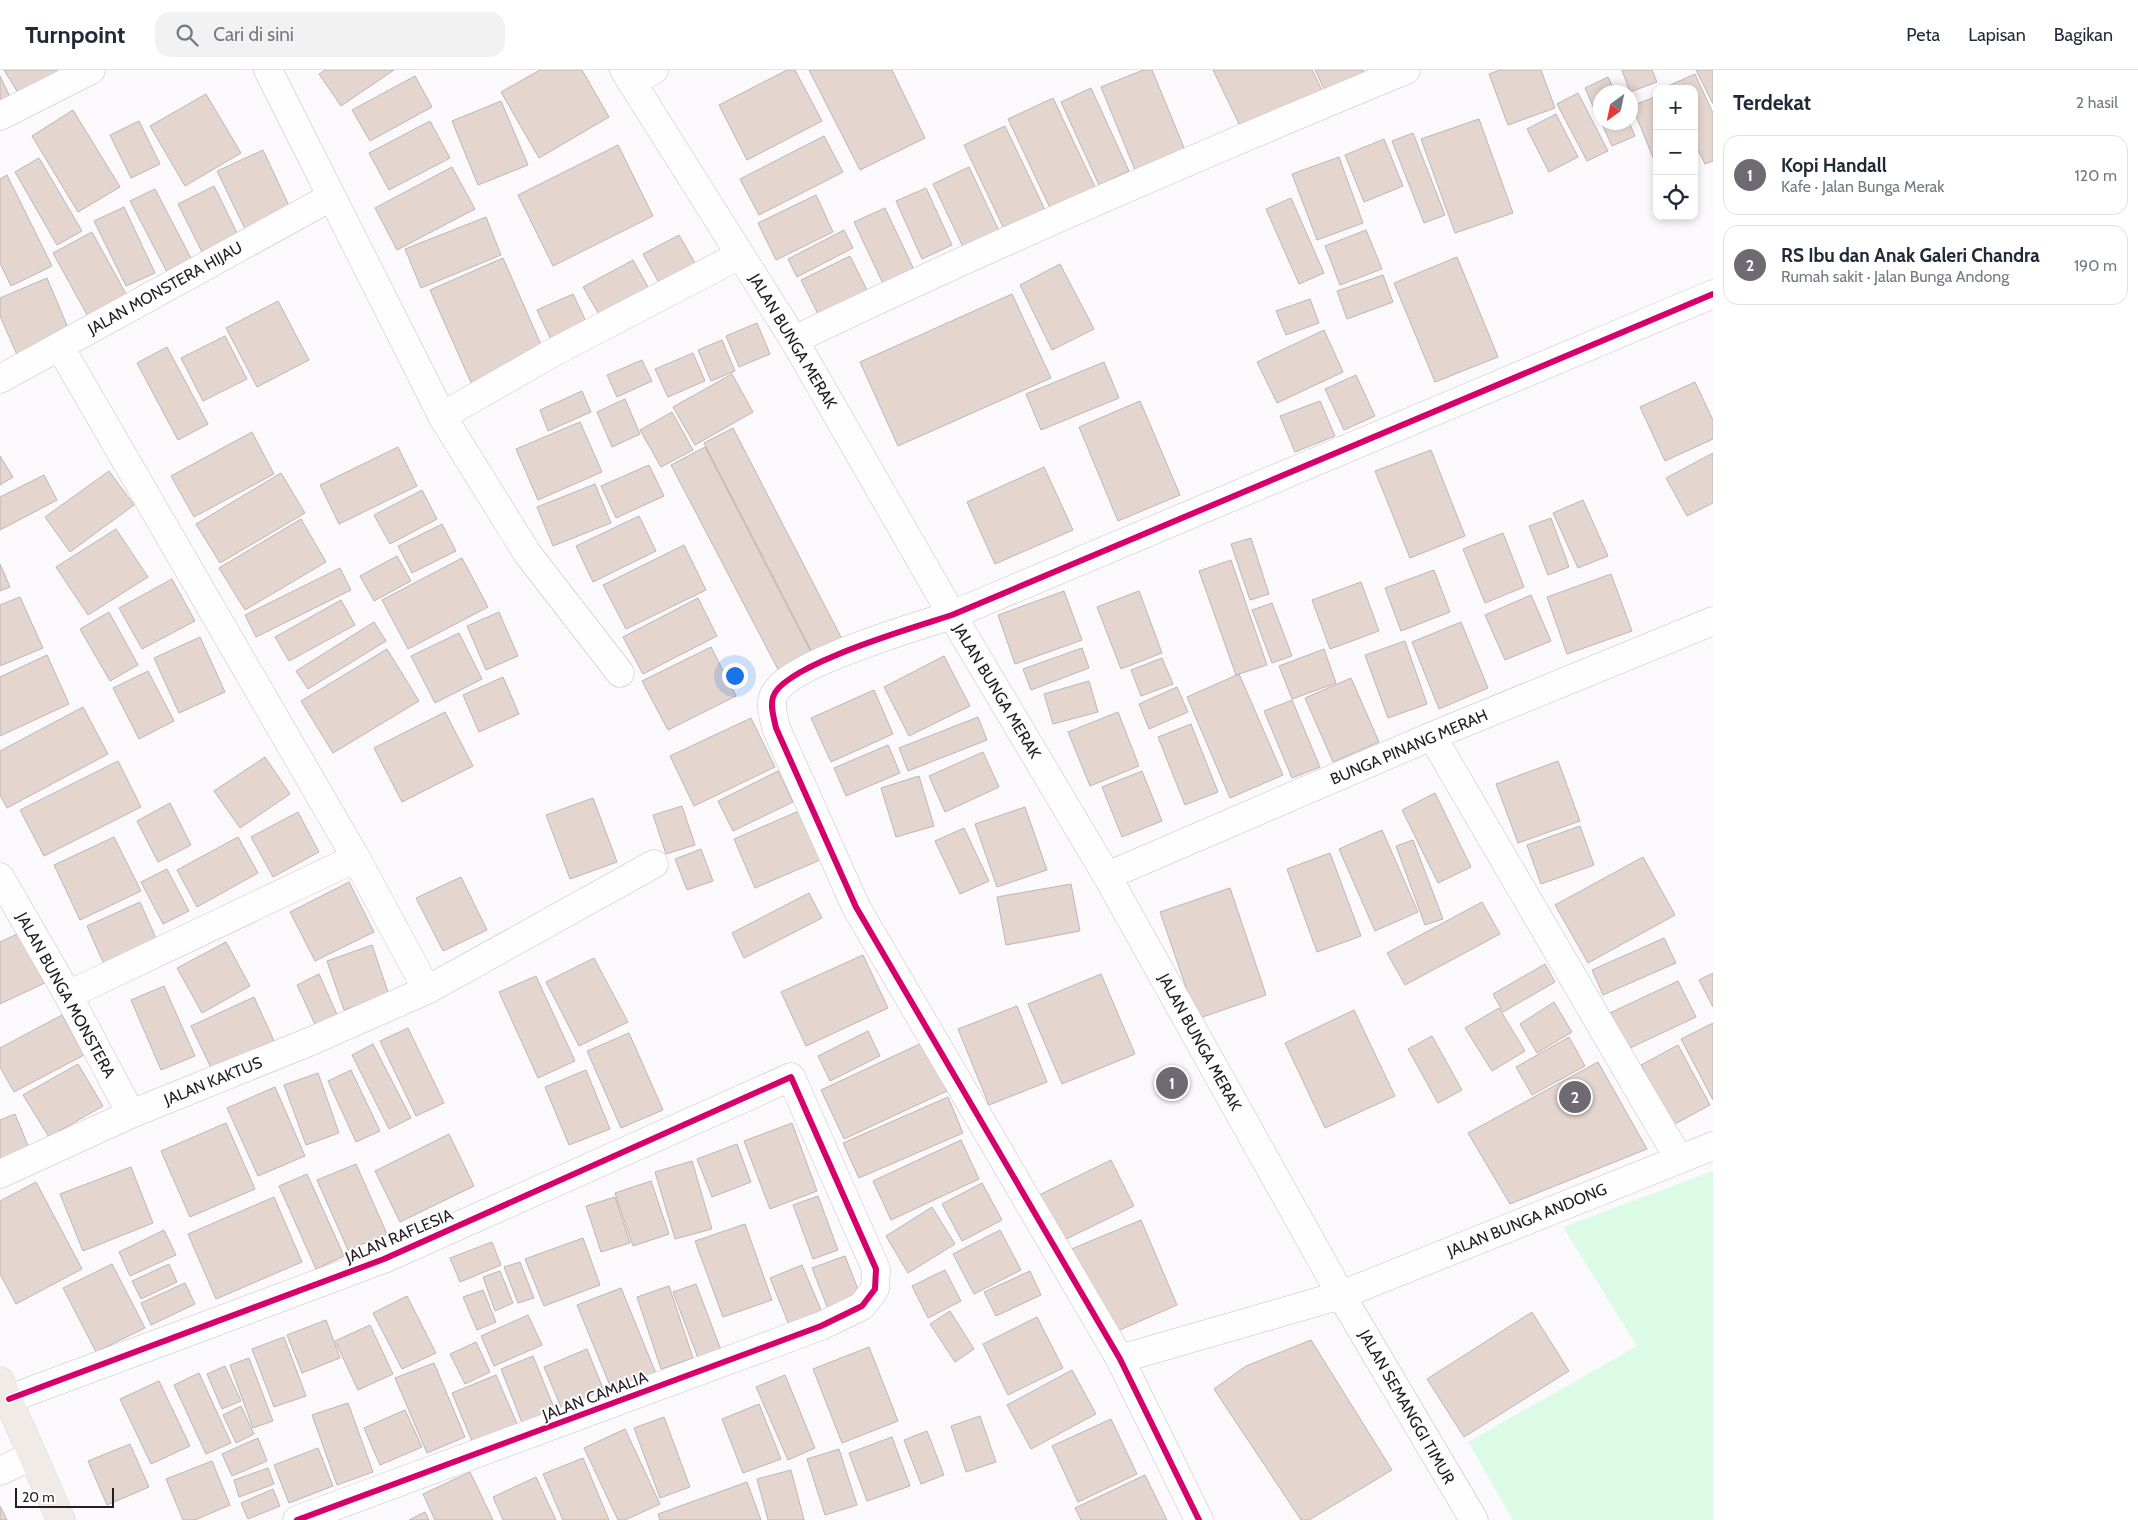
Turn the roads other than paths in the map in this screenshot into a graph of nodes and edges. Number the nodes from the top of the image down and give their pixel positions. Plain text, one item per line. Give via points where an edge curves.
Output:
1 (91, 70) edge
2 (268, 70) edge
3 (1406, 70) edge
4 (636, 74) edge
5 (0, 116) edge
6 (331, 197) junction
7 (740, 255) junction
8 (1713, 294) edge
9 (794, 340) junction
10 (60, 347) junction
11 (0, 380) edge
12 (442, 416) junction
13 (952, 615) junction
14 (1713, 621) edge
15 (620, 673) dead end
16 (1432, 736) junction
17 (356, 858) junction
18 (654, 864) dead end
19 (1107, 876) junction
20 (0, 877) edge
21 (427, 990) junction
22 (68, 995) junction
23 (791, 1077) joint
24 (132, 1114) junction
25 (1713, 1146) edge
26 (1678, 1159) junction
27 (0, 1174) edge
28 (1341, 1295) junction
29 (1120, 1359) junction
30 (4, 1390) edge
31 (32, 1456) junction
32 (0, 1470) edge
33 (60, 1520) edge
34 (297, 1520) edge
35 (1199, 1520) edge
36 (1474, 1520) edge

1 - 5 street
2 - 6 street
3 - 9 street via 1226,144 943,269
4 - 7 street, JALAN BUNGA MERAK
6 - 10 street, JALAN MONSTERA HIJAU
6 - 12 street
7 - 9 street, JALAN BUNGA MERAK
7 - 12 street via 554,352
8 - 13 street
9 - 13 street, JALAN BUNGA MERAK
10 - 11 street, JALAN MONSTERA HIJAU
10 - 17 street
12 - 15 street via 527,553
13 - 19 street, JALAN BUNGA MERAK
13 - 29 street via 836,654 787,681 773,697 776,728 856,907
14 - 16 street, BUNGA PINANG MERAH
16 - 19 street, BUNGA PINANG MERAH
16 - 26 street
17 - 21 street
17 - 22 street
18 - 21 street, JALAN KAKTUS
19 - 28 street, JALAN BUNGA MERAK
20 - 22 street, JALAN BUNGA MONSTERA
21 - 24 street, JALAN KAKTUS
22 - 24 street, JALAN BUNGA MONSTERA
23 - 30 street, JALAN RAFLESIA via 384,1259
23 - 34 street, JALAN CAMALIA via 876,1269 874,1289 862,1306 821,1326
24 - 27 street, JALAN KAKTUS
25 - 26 street, JALAN BUNGA ANDONG
26 - 28 street, JALAN BUNGA ANDONG
28 - 29 street, JALAN BUNGA ANDONG
28 - 36 street, JALAN SEMANGGI TIMUR
29 - 35 street
30 - 31 main road
31 - 32 street
31 - 33 main road

